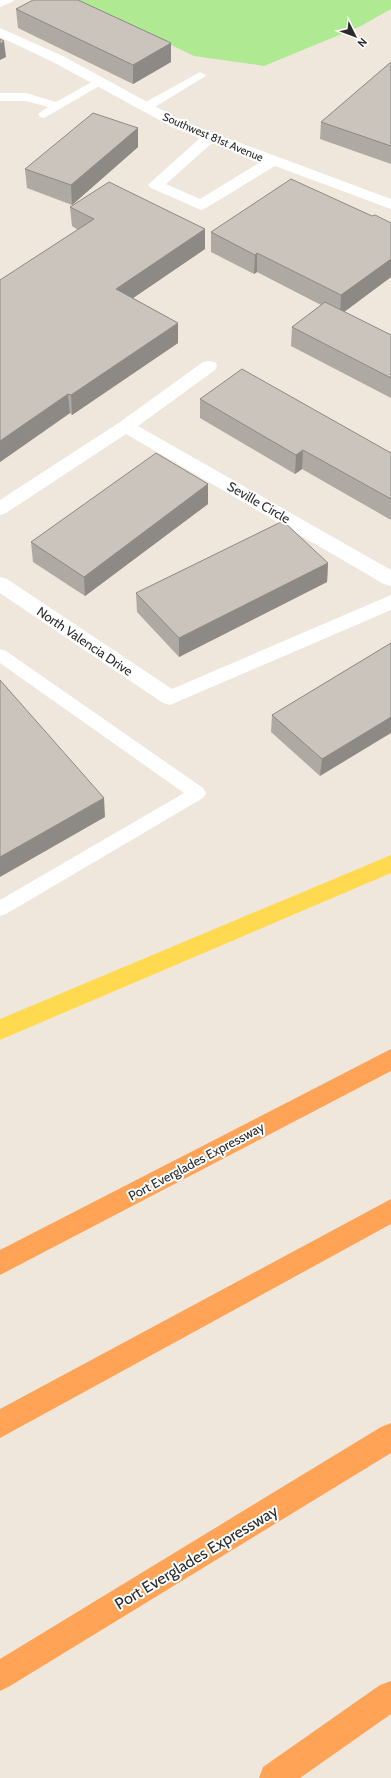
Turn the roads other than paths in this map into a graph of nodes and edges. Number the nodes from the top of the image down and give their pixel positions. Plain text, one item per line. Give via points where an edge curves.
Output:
1 (8, 0) edge
2 (0, 4) edge
3 (0, 32) edge
4 (200, 75) dead end
5 (99, 82) junction
6 (0, 97) edge
7 (58, 106) junction
8 (146, 107) junction
9 (44, 114) dead end
10 (210, 137) junction
11 (273, 161) junction
12 (391, 204) edge
13 (210, 366) dead end
14 (126, 426) junction
15 (0, 509) edge
16 (391, 579) edge
17 (0, 584) edge
18 (391, 602) edge
19 (0, 655) edge
20 (391, 864) edge
21 (0, 909) edge
22 (0, 1030) edge
23 (391, 1059) edge
24 (391, 1211) edge
25 (0, 1263) edge
26 (0, 1424) edge
27 (391, 1437) edge
28 (0, 1676) edge
29 (391, 1696) edge
30 (274, 1778) edge

1 - 2 lane
3 - 5 street, Southwest 81st Avenue via 58,59
4 - 8 lane
5 - 7 lane
5 - 8 street, Southwest 81st Avenue
6 - 7 lane via 26,96
7 - 9 lane
8 - 10 street, Southwest 81st Avenue
10 - 11 street, Southwest 81st Avenue
10 - 11 street via 156,185 201,205
11 - 12 street, Southwest 81st Avenue
13 - 14 street
14 - 15 street
14 - 16 street, Seville Circle
17 - 18 street, North Valencia Drive via 170,698
19 - 21 lane via 197,793
20 - 22 main road
23 - 25 highway, Port Everglades Expressway
24 - 26 highway
27 - 28 highway, Port Everglades Expressway
29 - 30 highway

